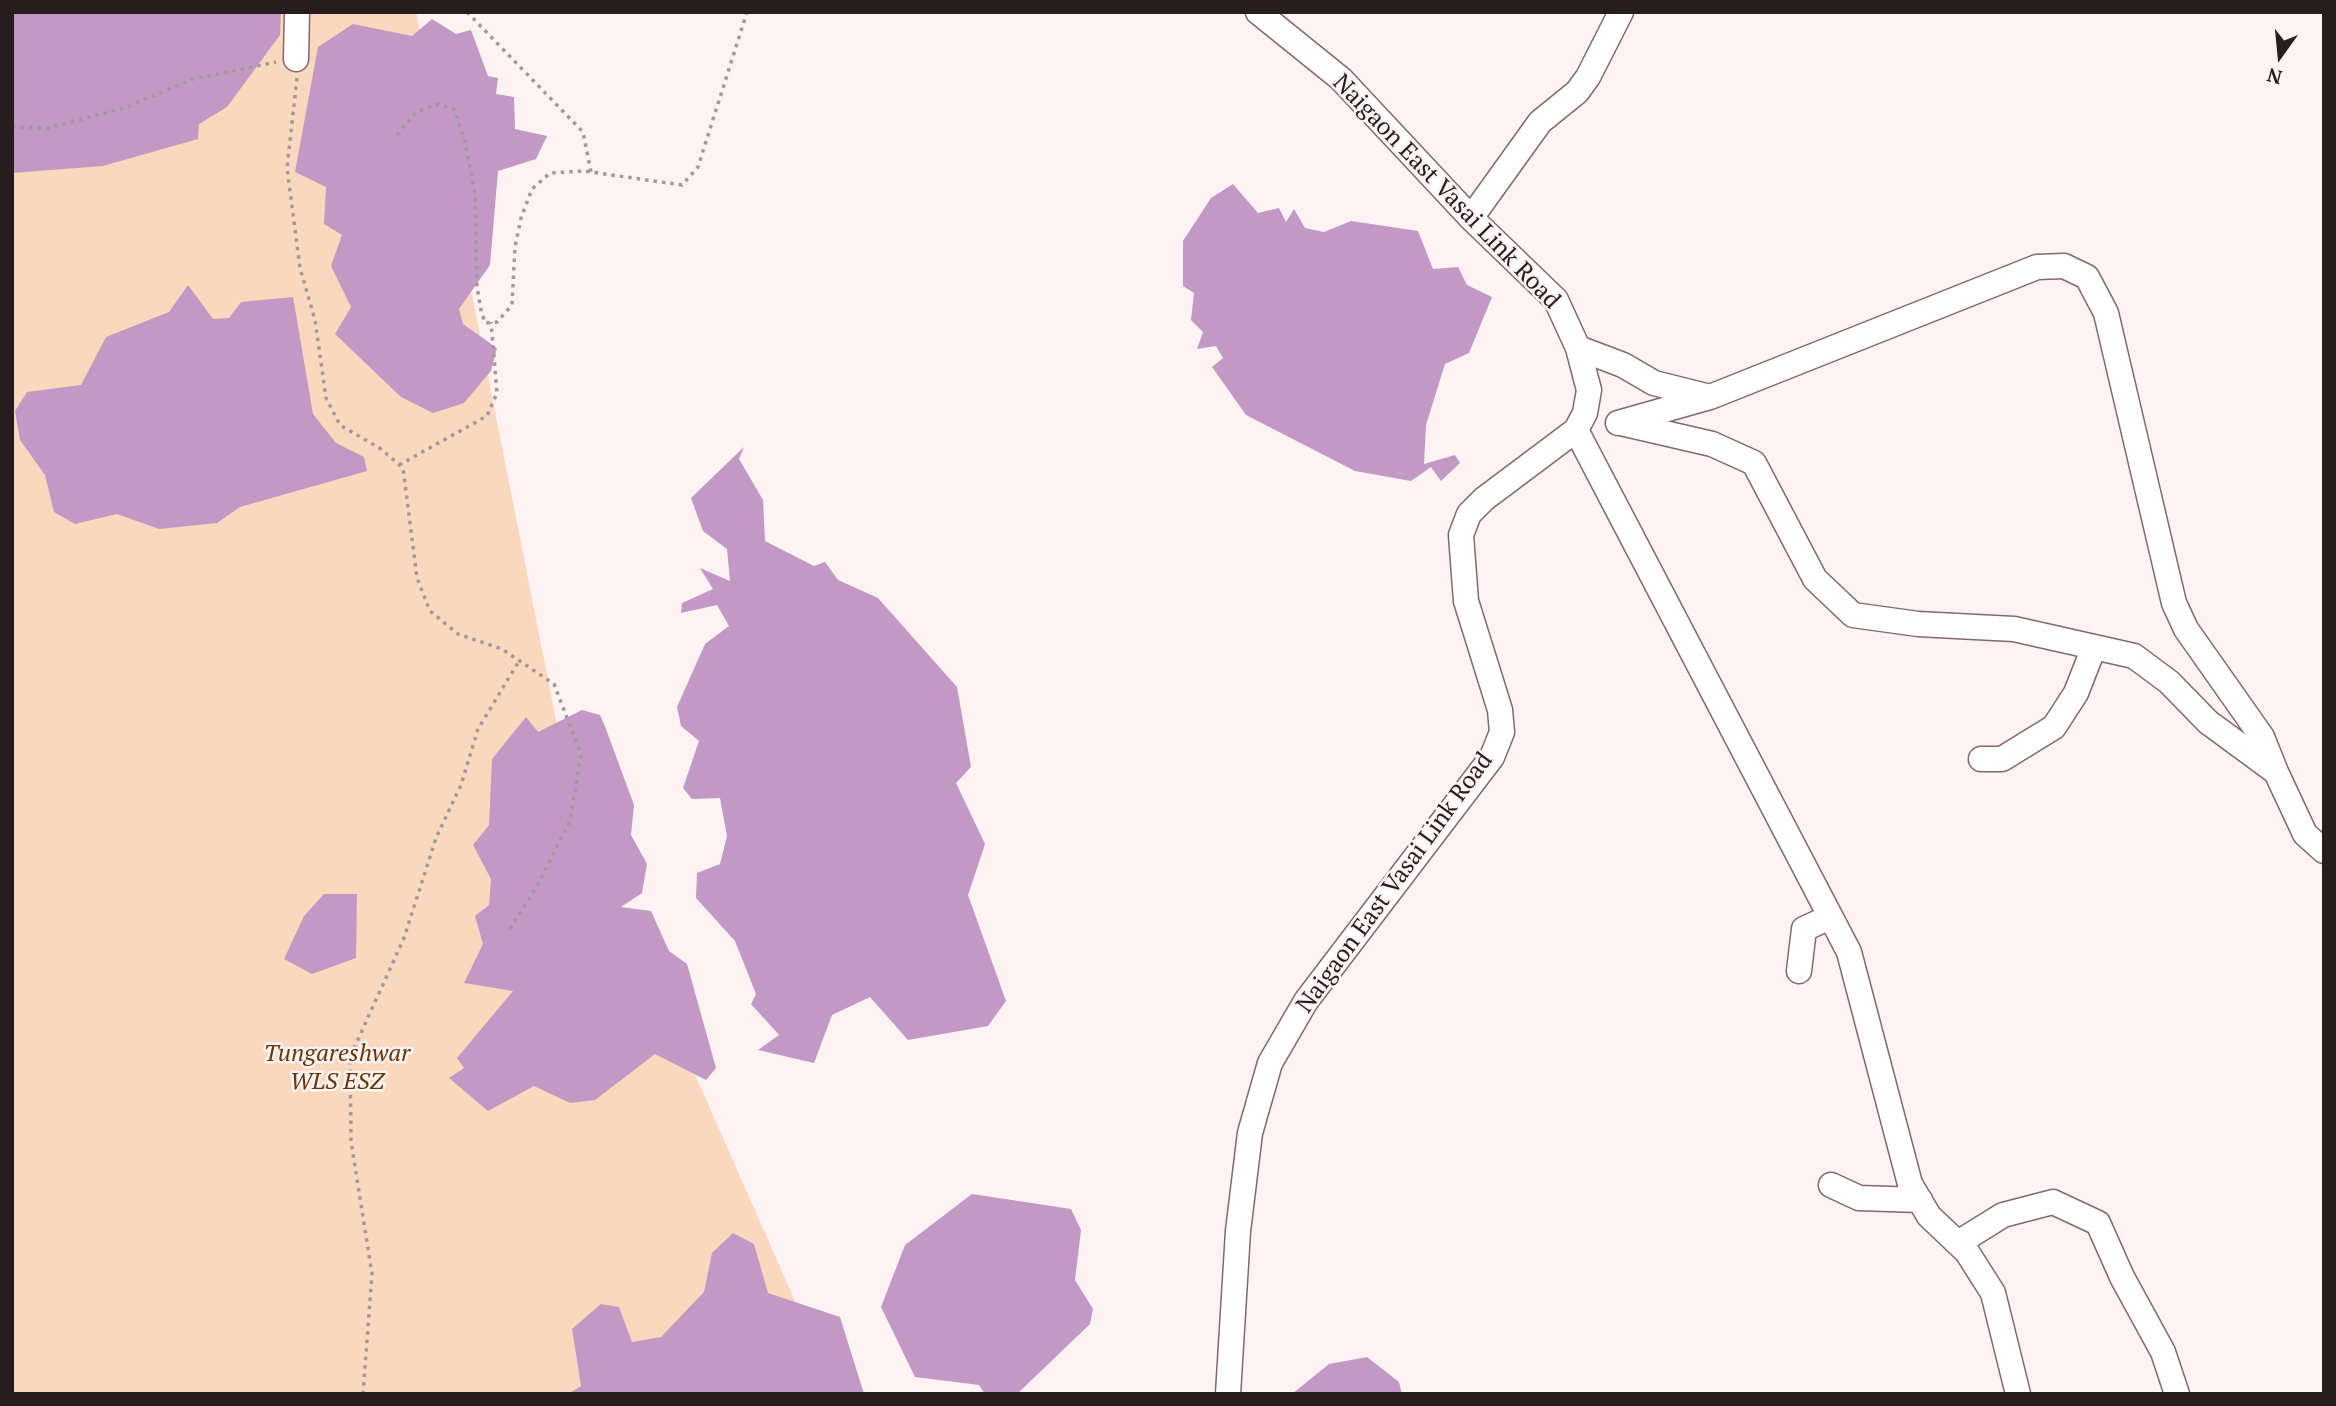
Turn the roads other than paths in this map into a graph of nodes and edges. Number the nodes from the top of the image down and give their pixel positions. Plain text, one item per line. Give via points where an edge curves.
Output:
1 (297, 12) edge
2 (1258, 12) edge
3 (1621, 12) edge
4 (296, 59) road end
5 (1471, 218) junction
6 (1578, 348) junction
7 (1710, 397) junction
8 (1581, 422) junction
9 (1618, 423) junction
10 (2094, 647) junction
11 (1981, 759) dead end
12 (2276, 772) junction
13 (2324, 851) edge
14 (1830, 917) junction
15 (1799, 971) dead end
16 (1832, 1185) dead end
17 (1920, 1200) junction
18 (1958, 1243) junction
19 (1228, 1394) edge
20 (2018, 1394) edge
21 (2177, 1394) edge

1 - 4 street
2 - 5 street, Naigaon East Vasai Link Road via 1341,79
3 - 5 street via 1588,77 1540,122
5 - 6 street, Naigaon East Vasai Link Road via 1556,300
6 - 7 street via 1654,383
6 - 8 street, Naigaon East Vasai Link Road via 1589,390
7 - 9 street
7 - 12 street via 2037,267 2064,266 2087,277 2106,313 2174,603 2186,629 2262,737
8 - 9 street
8 - 14 street
8 - 19 street, Naigaon East Vasai Link Road via 1469,513 1461,536 1466,601 1500,710 1502,732 1492,757 1306,1000 1270,1063 1250,1133 1238,1231
9 - 10 street via 1712,444 1754,463 1815,579 1853,615 2014,629
10 - 11 street via 2076,693 2054,727 2002,759
10 - 12 street via 2134,656 2169,682 2208,722
12 - 13 street via 2305,834
14 - 15 street via 1804,929
14 - 17 street via 1849,952 1910,1184
16 - 17 street via 1859,1198
17 - 18 street via 1929,1216
18 - 20 street via 1993,1293
18 - 21 street via 2003,1215 2053,1202 2098,1223 2163,1352

